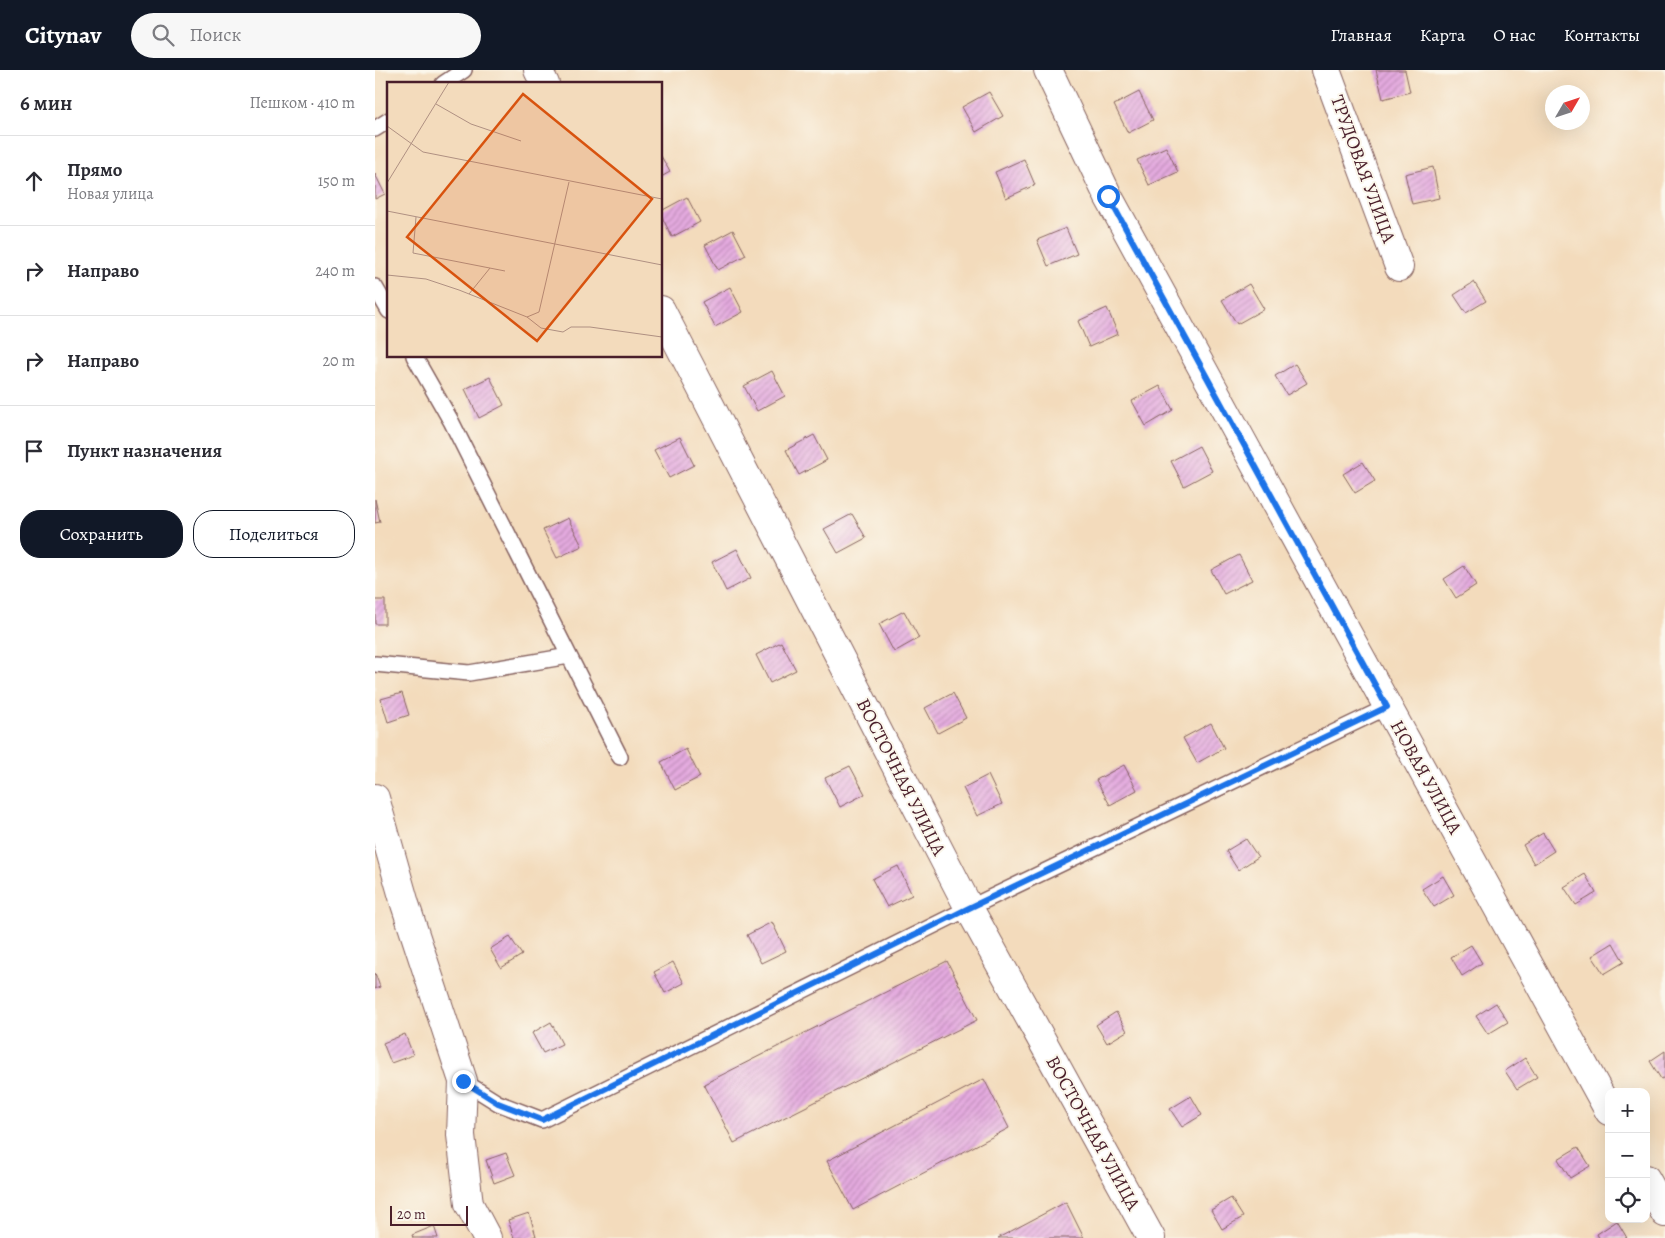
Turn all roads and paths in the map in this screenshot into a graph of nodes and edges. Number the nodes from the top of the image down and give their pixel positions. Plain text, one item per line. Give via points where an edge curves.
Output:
1 (464, 70) edge
2 (538, 70) edge
3 (1048, 70) edge
4 (1326, 70) edge
5 (446, 82) edge
6 (544, 82) edge
7 (387, 121) edge
8 (375, 129) edge
9 (1399, 267) dead end
10 (375, 287) edge
11 (387, 308) edge
12 (663, 314) edge
13 (416, 358) edge
14 (569, 656) junction
15 (375, 664) edge
16 (1387, 707) junction
17 (620, 757) dead end
18 (375, 798) edge
19 (969, 908) junction
20 (463, 1081) junction
21 (1605, 1104) edge
22 (1650, 1186) edge
23 (1665, 1213) edge
24 (487, 1238) edge
25 (1151, 1238) edge

1 - 5 lane
2 - 6 street
3 - 16 street, НОВАЯ УЛИЦА via 1108,196
4 - 9 street, ТРУДОВАЯ УЛИЦА
7 - 8 lane
10 - 11 lane
12 - 19 street, ВОСТОЧНАЯ УЛИЦА
13 - 14 lane
14 - 15 lane via 469,673
14 - 17 lane
16 - 19 lane
16 - 21 street, НОВАЯ УЛИЦА
18 - 20 street via 405,904
19 - 20 lane via 542,1120 498,1103
19 - 25 street, ВОСТОЧНАЯ УЛИЦА
20 - 24 street via 461,1135 469,1204
22 - 23 street

